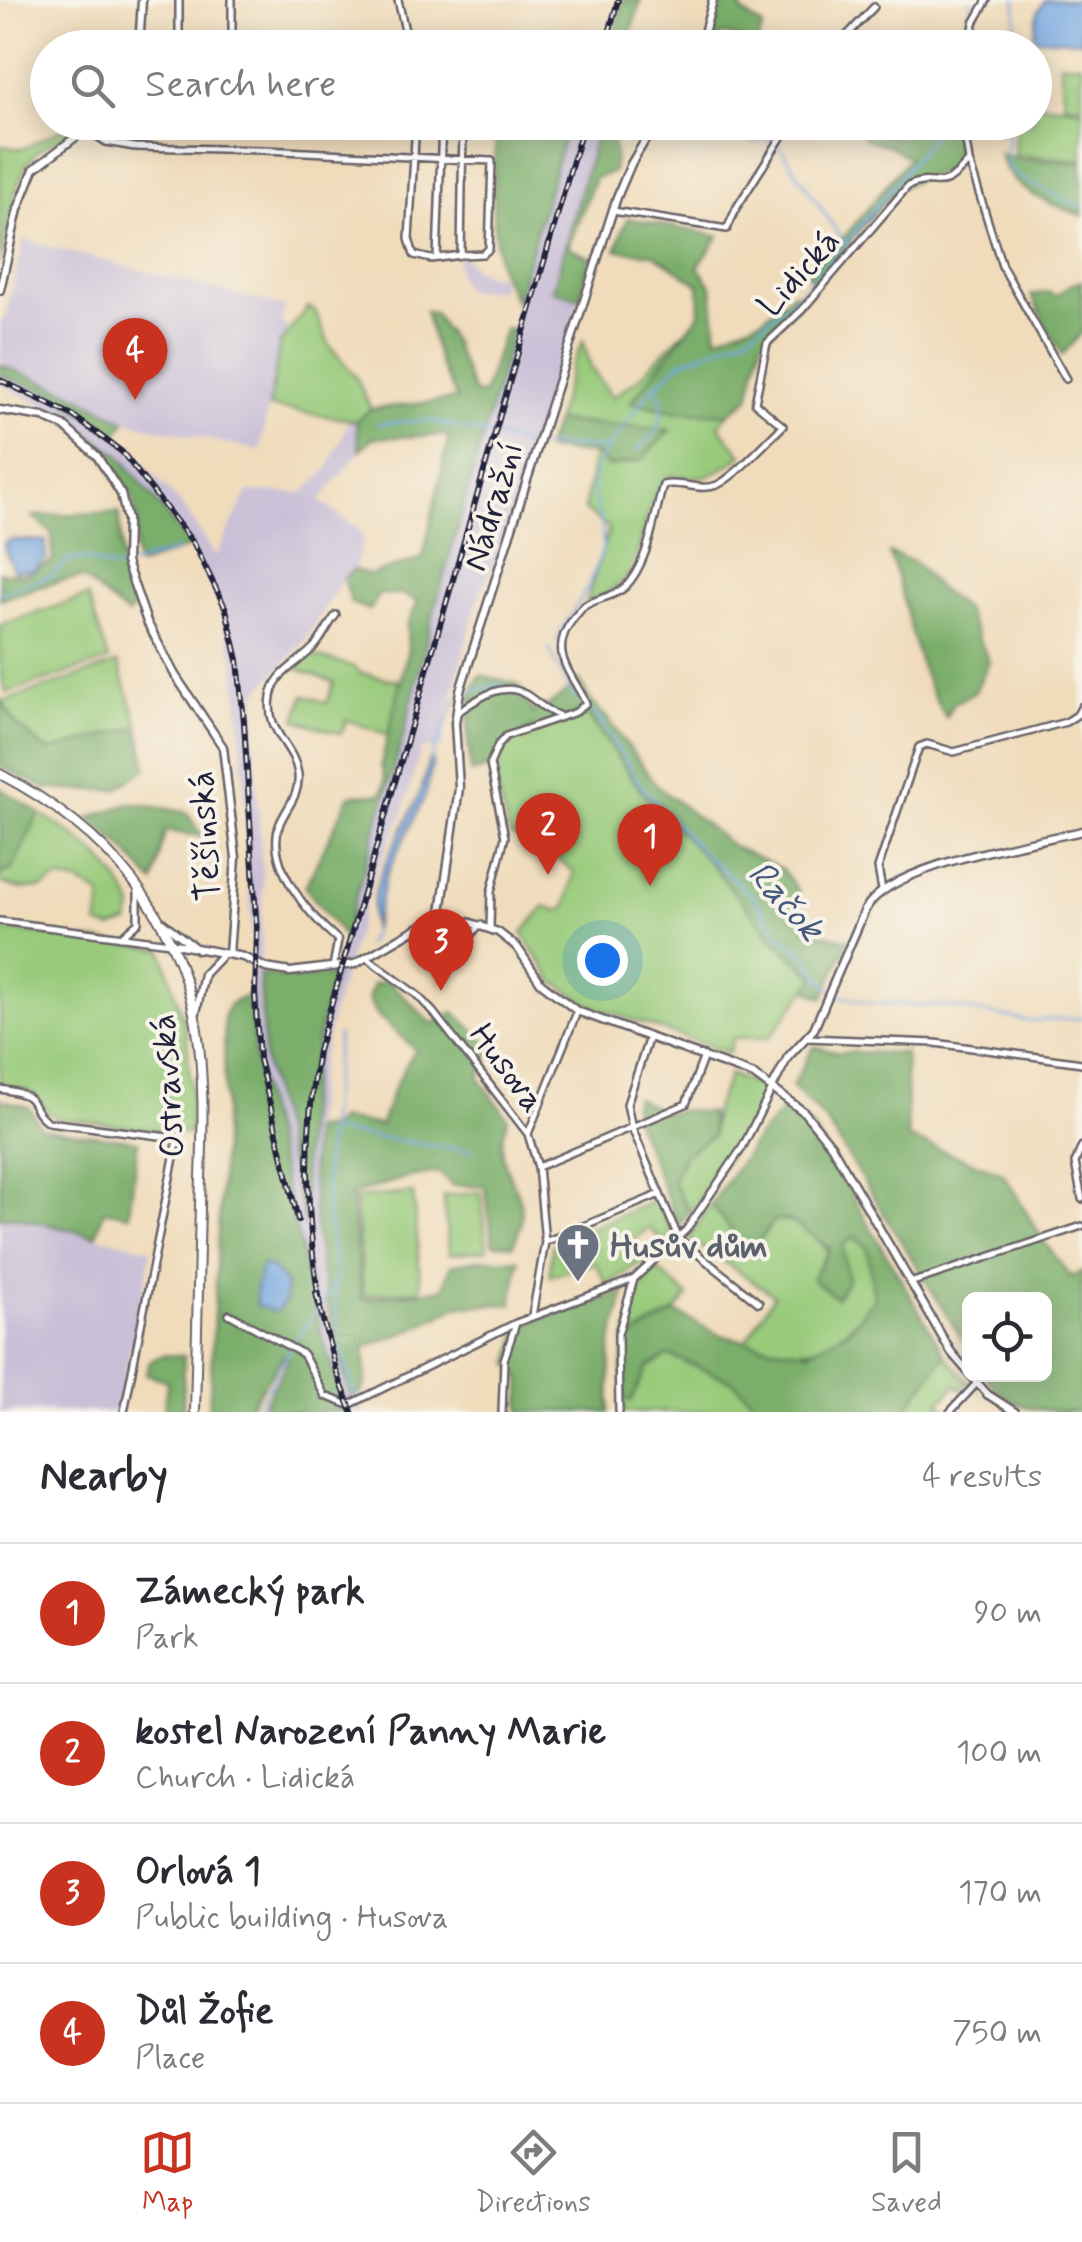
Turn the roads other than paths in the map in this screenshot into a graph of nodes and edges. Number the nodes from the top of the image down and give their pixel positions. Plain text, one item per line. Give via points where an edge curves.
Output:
1 (142, 0) edge
2 (179, 0) edge
3 (232, 0) edge
4 (398, 0) edge
5 (712, 0) edge
6 (987, 0) edge
7 (874, 7) dead end
8 (140, 30) edge
9 (179, 30) edge
10 (232, 30) edge
11 (404, 30) edge
12 (704, 30) edge
13 (852, 30) edge
14 (973, 30) edge
15 (73, 140) edge
16 (103, 140) edge
17 (415, 140) edge
18 (441, 140) edge
19 (462, 140) edge
20 (645, 140) edge
21 (779, 140) edge
22 (967, 140) edge
23 (415, 156) junction
24 (440, 158) junction
25 (461, 160) junction
26 (970, 161) junction
27 (614, 211) junction
28 (461, 256) junction
29 (434, 258) junction
30 (0, 290) edge
31 (1066, 379) dead end
32 (0, 410) edge
33 (336, 615) dead end
34 (1082, 706) edge
35 (456, 714) junction
36 (561, 716) junction
37 (0, 774) edge
38 (1082, 831) edge
39 (138, 890) junction
40 (882, 890) junction
41 (157, 916) junction
42 (440, 919) junction
43 (0, 922) edge
44 (480, 924) junction
45 (490, 928) junction
46 (120, 937) junction
47 (170, 943) junction
48 (199, 950) junction
49 (226, 954) junction
50 (367, 958) junction
51 (334, 968) junction
52 (442, 968) dead end
53 (577, 1011) junction
54 (195, 1019) junction
55 (650, 1037) junction
56 (805, 1038) junction
57 (704, 1056) junction
58 (1082, 1063) edge
59 (773, 1086) junction
60 (0, 1089) edge
61 (632, 1128) junction
62 (528, 1134) junction
63 (1082, 1146) edge
64 (538, 1167) junction
65 (660, 1194) junction
66 (1082, 1199) edge
67 (1082, 1226) edge
68 (679, 1238) junction
69 (545, 1242) junction
70 (634, 1279) junction
71 (910, 1282) junction
72 (760, 1304) dead end
73 (229, 1314) dead end
74 (532, 1316) junction
75 (516, 1323) junction
76 (976, 1384) junction
77 (124, 1412) edge
78 (195, 1412) edge
79 (502, 1412) edge
80 (619, 1412) edge
81 (950, 1412) edge
82 (1015, 1412) edge

1 - 8 street
2 - 9 street
3 - 10 street
4 - 11 street
5 - 12 street
6 - 14 street
7 - 13 street
15 - 30 street via 34,169
16 - 23 street via 136,147
17 - 23 street
18 - 24 street
19 - 25 street
20 - 27 street, Nádražní
21 - 27 street via 727,230
22 - 26 street
23 - 24 street
23 - 29 street via 410,248
24 - 25 street
24 - 29 street
25 - 28 street
25 - 28 street via 492,160 489,249
26 - 31 street via 1002,266
26 - 36 street, Lidická via 954,180 908,186 767,343 755,403 783,426 718,485 663,485 633,576 614,594 582,607 565,630 565,666 583,706
27 - 35 street, Nádražní
28 - 29 street
32 - 49 street, Těšínská via 64,426 108,470 126,507 129,574 162,652 223,747 237,874
33 - 51 street via 316,645 280,676 270,698 275,733 294,759 298,784 277,839 304,908 338,940
34 - 40 street via 1066,722 954,752 919,748 878,868
35 - 36 street via 504,690 524,693
35 - 42 street, Nádražní via 460,780
36 - 45 street, Lidická via 506,736 490,764 505,829
37 - 39 main road, Ostravská via 86,828
38 - 40 street via 950,862
39 - 41 main road, Ostravská
39 - 46 street via 138,922
40 - 56 street via 869,903
41 - 47 main road, Ostravská
41 - 48 street
42 - 44 street
42 - 50 street
43 - 46 street
44 - 45 street
44 - 52 street
45 - 53 street via 511,941 541,983
46 - 47 street
47 - 48 street
47 - 54 main road, Ostravská
48 - 49 street
49 - 51 street via 280,971
49 - 54 street via 204,974
50 - 51 street
50 - 62 street, Husova via 434,1013
53 - 55 street
53 - 62 street
54 - 78 main road, Ostravská via 202,1108
55 - 57 street
55 - 61 street via 627,1104
56 - 58 street via 936,1043
56 - 59 street
57 - 59 street
57 - 61 street via 686,1104
59 - 68 street via 742,1148
59 - 71 street via 824,1134
60 - 77 street via 32,1098 48,1122 176,1138
61 - 64 street
61 - 65 street
62 - 64 street, Husova
63 - 66 street via 1075,1163
64 - 69 street, Husova
65 - 68 street
65 - 69 street
67 - 71 street
68 - 70 street
68 - 72 street
69 - 74 street, Husova
70 - 74 street
70 - 80 street via 618,1334
71 - 76 street
73 - 75 street via 303,1354 325,1396 348,1405
74 - 75 street
75 - 79 street via 504,1360
76 - 81 street
76 - 82 street

